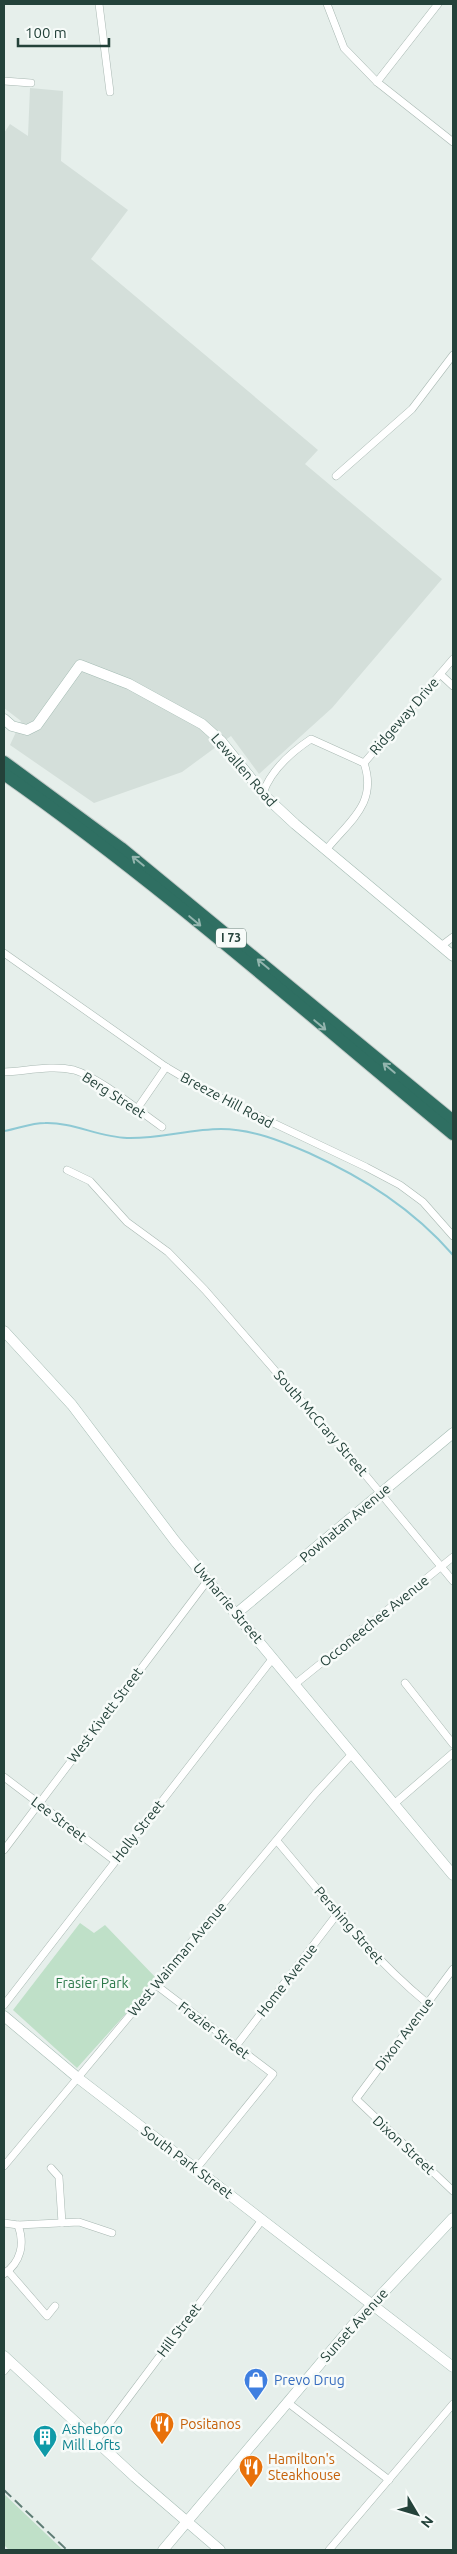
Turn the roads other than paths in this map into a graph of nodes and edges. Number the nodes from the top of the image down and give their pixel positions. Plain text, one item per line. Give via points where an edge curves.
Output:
1 (99, 4) edge
2 (327, 4) edge
3 (438, 4) edge
4 (4, 81) edge
5 (377, 82) junction
6 (31, 84) dead end
7 (110, 92) dead end
8 (453, 142) edge
9 (453, 355) edge
10 (336, 476) dead end
11 (453, 659) edge
12 (440, 674) junction
13 (453, 686) edge
14 (4, 719) edge
15 (4, 762) edge
16 (364, 763) junction
17 (4, 774) edge
18 (263, 793) junction
19 (326, 850) junction
20 (453, 936) edge
21 (441, 946) junction
22 (4, 953) edge
23 (453, 956) edge
24 (166, 1067) junction
25 (4, 1072) edge
26 (137, 1109) junction
27 (453, 1121) edge
28 (162, 1127) dead end
29 (453, 1134) edge
30 (67, 1170) dead end
31 (453, 1236) edge
32 (4, 1331) edge
33 (453, 1434) edge
34 (381, 1494) junction
35 (453, 1557) edge
36 (441, 1567) junction
37 (208, 1580) junction
38 (453, 1581) edge
39 (237, 1613) junction
40 (273, 1658) junction
41 (405, 1683) dead end
42 (294, 1686) junction
43 (453, 1744) edge
44 (453, 1753) edge
45 (352, 1754) junction
46 (4, 1777) edge
47 (39, 1804) junction
48 (394, 1804) junction
49 (277, 1841) junction
50 (4, 1850) edge
51 (115, 1861) junction
52 (453, 1875) edge
53 (338, 1913) junction
54 (453, 1969) edge
55 (156, 1986) junction
56 (427, 2003) junction
57 (4, 2005) edge
58 (4, 2016) edge
59 (236, 2046) junction
60 (78, 2078) junction
61 (356, 2099) joint
62 (4, 2166) edge
63 (51, 2168) dead end
64 (196, 2169) junction
65 (453, 2190) edge
66 (453, 2218) edge
67 (262, 2220) junction
68 (62, 2222) junction
69 (4, 2223) edge
70 (18, 2225) junction
71 (112, 2233) dead end
72 (6, 2272) edge
73 (372, 2304) junction
74 (55, 2306) dead end
75 (8, 2359) edge
76 (453, 2367) edge
77 (4, 2371) edge
78 (287, 2402) junction
79 (453, 2404) edge
80 (96, 2440) junction
81 (389, 2480) junction
82 (187, 2522) junction
83 (163, 2550) edge
84 (220, 2550) edge
85 (329, 2550) edge

1 - 7 street
2 - 5 street via 344,48
3 - 5 street
4 - 6 street
5 - 8 street
9 - 10 street via 412,409
11 - 12 street, Ridgeway Drive
12 - 13 street
12 - 16 street, Ridgeway Drive
14 - 18 street, Lewallen Road via 12,726 27,730 37,725 80,665 129,684 202,724 222,741
27 -> 15 highway, I 73 via 121,848
16 - 18 street via 310,739 276,769
16 - 19 street, Ridgeway Drive via 367,800
17 -> 29 highway, I 73 via 166,897
18 - 19 street, Lewallen Road
19 - 21 street, Lewallen Road
20 - 21 street
21 - 23 street, Lewallen Road
22 - 24 street, Breeze Hill Road
24 - 26 street
24 - 31 street, Breeze Hill Road via 230,1104 362,1164 400,1185 424,1202
25 - 26 street, Berg Street via 57,1068 76,1071
26 - 28 street, Berg Street
30 - 34 street, South McCrary Street via 90,1181 127,1222 168,1252 205,1290
32 - 37 street, Uwharrie Street via 72,1405
33 - 34 street, Powhatan Avenue
34 - 36 street, South McCrary Street
34 - 39 street, Powhatan Avenue
35 - 36 street, Occoneechee Avenue
36 - 38 street, South McCrary Street
36 - 42 street, Occoneechee Avenue
37 - 39 street, Uwharrie Street
37 - 47 street, West Kivett Street
39 - 40 street, Uwharrie Street
40 - 42 street, Uwharrie Street
40 - 51 street, Holly Street
41 - 43 street
42 - 45 street, Uwharrie Street
44 - 48 street
45 - 48 street, Uwharrie Street
45 - 49 street, West Wainman Avenue
46 - 47 street, Lee Street
47 - 50 street, West Kivett Street
47 - 51 street, Lee Street
48 - 52 street, Uwharrie Street
49 - 53 street, Pershing Street
49 - 55 street, West Wainman Avenue
51 - 57 street, Holly Street
53 - 56 street, Pershing Street via 390,1971
53 - 59 street, Home Avenue
54 - 56 street, Dixon Avenue
55 - 59 street, Frazier Street
55 - 60 street, West Wainman Avenue
56 - 61 street, Dixon Avenue
58 - 60 street, South Park Street
59 - 64 street, Frazier Street via 273,2074
60 - 62 street, West Wainman Avenue
60 - 64 street, South Park Street
61 - 65 street, Dixon Street
63 - 68 street via 59,2178
64 - 67 street, South Park Street
66 - 73 street, Sunset Avenue
67 - 73 street, South Park Street
67 - 80 street, Hill Street
68 - 70 street
68 - 71 street via 79,2222
69 - 70 street
70 - 72 street via 21,2251
72 - 74 street via 47,2316
73 - 76 street, South Park Street
73 - 78 street, Sunset Avenue
75 - 77 street
75 - 80 street
78 - 81 street
78 - 82 street, Sunset Avenue
79 - 81 street
80 - 82 street
81 - 85 street
82 - 83 street, Sunset Avenue
82 - 84 street

